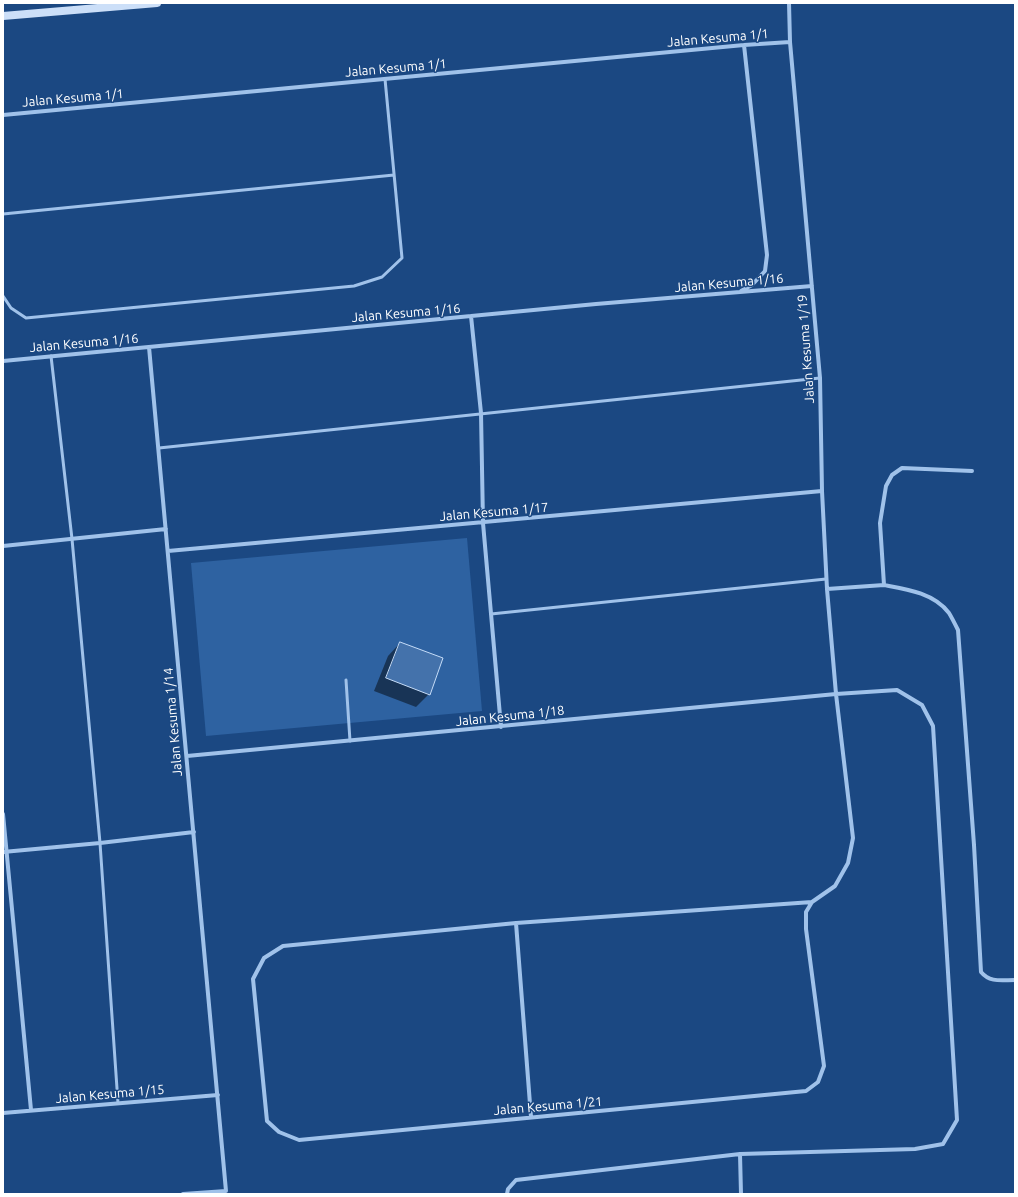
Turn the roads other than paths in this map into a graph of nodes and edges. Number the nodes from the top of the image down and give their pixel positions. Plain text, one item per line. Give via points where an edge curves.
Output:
1 (157, 3) edge
2 (789, 3) edge
3 (3, 16) edge
4 (790, 42) junction
5 (744, 45) junction
6 (385, 79) junction
7 (3, 115) edge
8 (394, 175) junction
9 (3, 214) edge
10 (812, 286) junction
11 (737, 293) junction
12 (3, 296) edge
13 (471, 316) junction
14 (149, 347) junction
15 (51, 356) junction
16 (3, 361) edge
17 (820, 378) junction
18 (481, 413) junction
19 (159, 448) junction
20 (972, 471) dead end
21 (822, 491) junction
22 (484, 523) junction
23 (166, 529) junction
24 (72, 538) junction
25 (3, 546) edge
26 (168, 551) junction
27 (826, 579) junction
28 (884, 585) junction
29 (826, 589) junction
30 (491, 614) junction
31 (346, 680) dead end
32 (836, 694) junction
33 (501, 727) junction
34 (350, 741) junction
35 (186, 756) junction
36 (3, 814) edge
37 (194, 832) junction
38 (100, 843) junction
39 (5, 852) edge
40 (812, 902) junction
41 (516, 923) junction
42 (1015, 980) edge
43 (218, 1095) junction
44 (118, 1103) junction
45 (31, 1110) junction
46 (3, 1112) edge
47 (531, 1117) junction
48 (740, 1154) junction
49 (183, 1194) edge
50 (507, 1194) edge
51 (741, 1194) edge

1 - 3 street
2 - 4 street, Jalan Kesuma 1/19
4 - 5 street, Jalan Kesuma 1/1
4 - 10 street, Jalan Kesuma 1/19
5 - 6 street, Jalan Kesuma 1/1
5 - 11 street via 767,255 765,271 752,285
6 - 7 street, Jalan Kesuma 1/1
6 - 8 lane
8 - 9 lane
8 - 12 lane via 402,258 382,277 354,286 26,318 11,308
10 - 11 street, Jalan Kesuma 1/16
10 - 17 street, Jalan Kesuma 1/19
11 - 13 street, Jalan Kesuma 1/16
13 - 14 street, Jalan Kesuma 1/16
13 - 18 street
14 - 15 street, Jalan Kesuma 1/16
14 - 19 street, Jalan Kesuma 1/14
15 - 16 street, Jalan Kesuma 1/16
15 - 24 lane
17 - 18 lane
17 - 21 street, Jalan Kesuma 1/19
18 - 19 lane
18 - 22 street
19 - 23 street, Jalan Kesuma 1/14
20 - 28 street via 902,468 892,475 886,486 880,523
21 - 22 street, Jalan Kesuma 1/17
21 - 27 street, Jalan Kesuma 1/19
22 - 26 street, Jalan Kesuma 1/17
22 - 30 street
23 - 24 street
23 - 26 street, Jalan Kesuma 1/14
24 - 25 street
24 - 38 lane
26 - 35 street, Jalan Kesuma 1/14
27 - 29 street, Jalan Kesuma 1/19
27 - 30 lane
28 - 29 street
28 - 42 street via 909,590 936,600 949,613 958,630 981,972 985,978 992,980
29 - 32 street, Jalan Kesuma 1/19
30 - 33 street
31 - 34 lane
32 - 33 street, Jalan Kesuma 1/18
32 - 40 street, Jalan Kesuma 1/19 via 852,838 848,863 834,886
32 - 48 street, Jalan Kesuma 1/18 via 897,690 922,705 933,726 957,1120 943,1144 915,1149
33 - 34 street, Jalan Kesuma 1/18
34 - 35 street, Jalan Kesuma 1/18
35 - 37 street, Jalan Kesuma 1/14
36 - 39 street
37 - 38 street
37 - 43 street, Jalan Kesuma 1/14
38 - 39 street
38 - 44 lane
39 - 45 street
40 - 41 street
40 - 47 street, Jalan Kesuma 1/21 via 806,912 806,928 824,1066 818,1082 806,1091
41 - 47 street
41 - 47 street, Jalan Kesuma 1/21 via 283,946 264,958 253,979 268,1121 279,1132 299,1140
43 - 44 street, Jalan Kesuma 1/15
43 - 49 street, Jalan Kesuma 1/14 via 226,1191
44 - 45 street, Jalan Kesuma 1/15
45 - 46 street, Jalan Kesuma 1/15
48 - 50 street, Jalan Kesuma 1/18 via 516,1180
48 - 51 street

